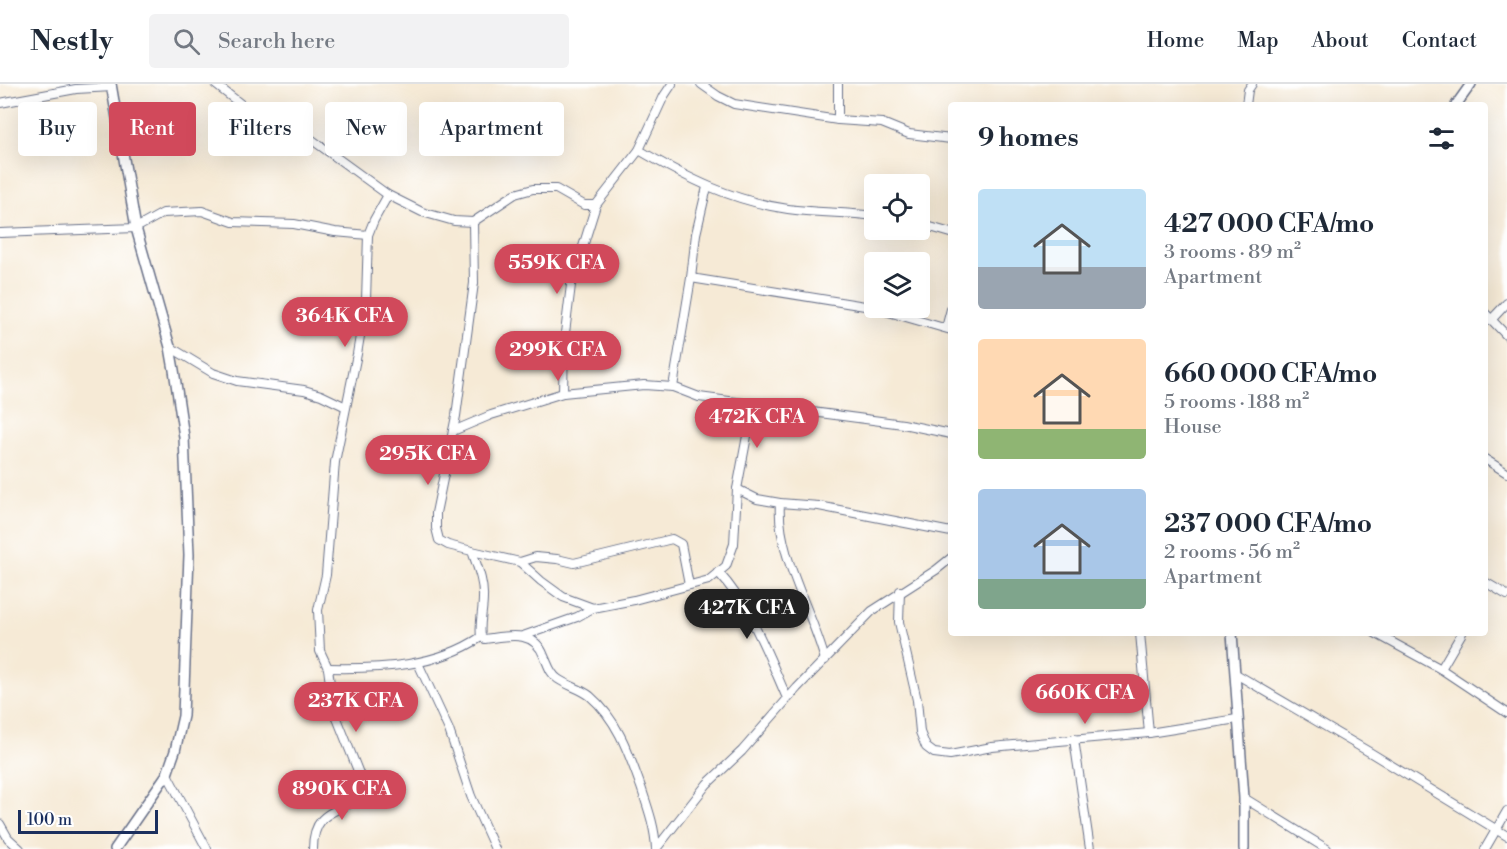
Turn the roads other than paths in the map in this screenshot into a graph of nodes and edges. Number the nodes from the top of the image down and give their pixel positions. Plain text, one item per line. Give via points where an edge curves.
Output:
1 (215, 84) edge
2 (672, 84) edge
3 (701, 84) edge
4 (838, 84) edge
5 (1252, 84) edge
6 (1471, 84) edge
7 (112, 85) edge
8 (1246, 102) edge
9 (1458, 102) edge
10 (0, 103) edge
11 (838, 120) junction
12 (948, 139) edge
13 (639, 150) junction
14 (707, 187) junction
15 (388, 195) junction
16 (596, 205) junction
17 (864, 215) edge
18 (473, 222) junction
19 (930, 227) edge
20 (136, 228) junction
21 (948, 232) edge
22 (0, 233) edge
23 (368, 235) junction
24 (691, 278) junction
25 (1507, 303) edge
26 (1488, 316) edge
27 (1491, 320) junction
28 (948, 329) edge
29 (1507, 336) edge
30 (170, 347) junction
31 (673, 387) junction
32 (563, 393) junction
33 (753, 404) junction
34 (346, 407) junction
35 (453, 431) junction
36 (948, 433) edge
37 (1488, 461) edge
38 (1507, 472) edge
39 (737, 489) junction
40 (780, 503) junction
41 (948, 531) edge
42 (472, 551) junction
43 (948, 560) edge
44 (520, 562) junction
45 (718, 573) junction
46 (689, 585) junction
47 (1488, 587) edge
48 (900, 591) junction
49 (1507, 596) edge
50 (593, 608) junction
51 (523, 636) junction
52 (1140, 636) edge
53 (1232, 636) edge
54 (1381, 636) edge
55 (1460, 636) edge
56 (481, 637) junction
57 (825, 660) junction
58 (418, 663) junction
59 (328, 668) junction
60 (1442, 669) junction
61 (1236, 674) junction
62 (787, 699) junction
63 (1507, 713) edge
64 (1237, 719) junction
65 (1149, 733) junction
66 (1074, 739) junction
67 (167, 774) junction
68 (1244, 798) junction
69 (1507, 812) edge
70 (0, 824) edge
71 (1496, 829) junction
72 (1507, 836) edge
73 (20, 849) edge
74 (115, 849) edge
75 (207, 849) edge
76 (313, 849) edge
77 (495, 849) edge
78 (656, 849) edge
79 (1090, 849) edge
80 (1244, 849) edge
81 (1327, 849) edge
82 (1485, 849) edge

1 - 15 street via 248,109 311,139
2 - 13 street
3 - 11 street via 734,104
4 - 11 street
5 - 8 street
6 - 9 street
7 - 10 street
7 - 20 street
11 - 12 street via 882,123 909,134
13 - 14 street
13 - 16 street
14 - 17 street via 788,209
14 - 24 street
15 - 18 street via 422,212
15 - 23 street
16 - 18 street via 584,205 556,189 533,189 515,194
16 - 32 street via 571,285
18 - 35 street via 474,283
19 - 21 street
20 - 22 street
20 - 23 street via 163,213 202,211 233,222 294,224
20 - 30 street
23 - 34 street via 366,300
24 - 28 street via 871,307
24 - 31 street
25 - 27 street
26 - 27 street
27 - 29 street
30 - 34 street via 213,373 237,381 321,394
30 - 67 street via 184,437 189,555 183,716
31 - 32 street
31 - 33 street via 699,397
32 - 35 street
33 - 36 street
33 - 39 street
34 - 59 street via 335,462 326,575 318,610 320,651
35 - 42 street via 436,528 439,540
37 - 38 street
39 - 40 street via 758,499
39 - 45 street via 734,544 726,566
40 - 41 street via 819,506
40 - 57 street via 779,520 786,550
42 - 44 street
42 - 56 street via 483,585
43 - 48 street
44 - 46 street via 536,557 574,563 672,539 681,544
44 - 50 street via 563,597
45 - 46 street via 709,580
45 - 62 street via 734,589
46 - 50 street
47 - 49 street
48 - 57 street via 872,611
48 - 66 street via 899,622 926,747 934,753 950,755
50 - 51 street
51 - 56 street
51 - 78 street via 534,640 558,680 590,696 613,722 629,752 655,833
52 - 65 street
53 - 61 street
54 - 60 street
55 - 60 street
56 - 58 street via 463,649
57 - 62 street
58 - 59 street
58 - 77 street via 449,730 471,796
59 - 76 street via 333,708 364,786 355,800 322,817
60 - 63 street
61 - 64 street
61 - 71 street
62 - 78 street via 707,784
64 - 65 street
64 - 68 street
65 - 66 street
66 - 79 street
67 - 74 street
67 - 75 street
68 - 80 street
68 - 81 street
69 - 71 street
70 - 73 street
71 - 72 street
71 - 82 street

